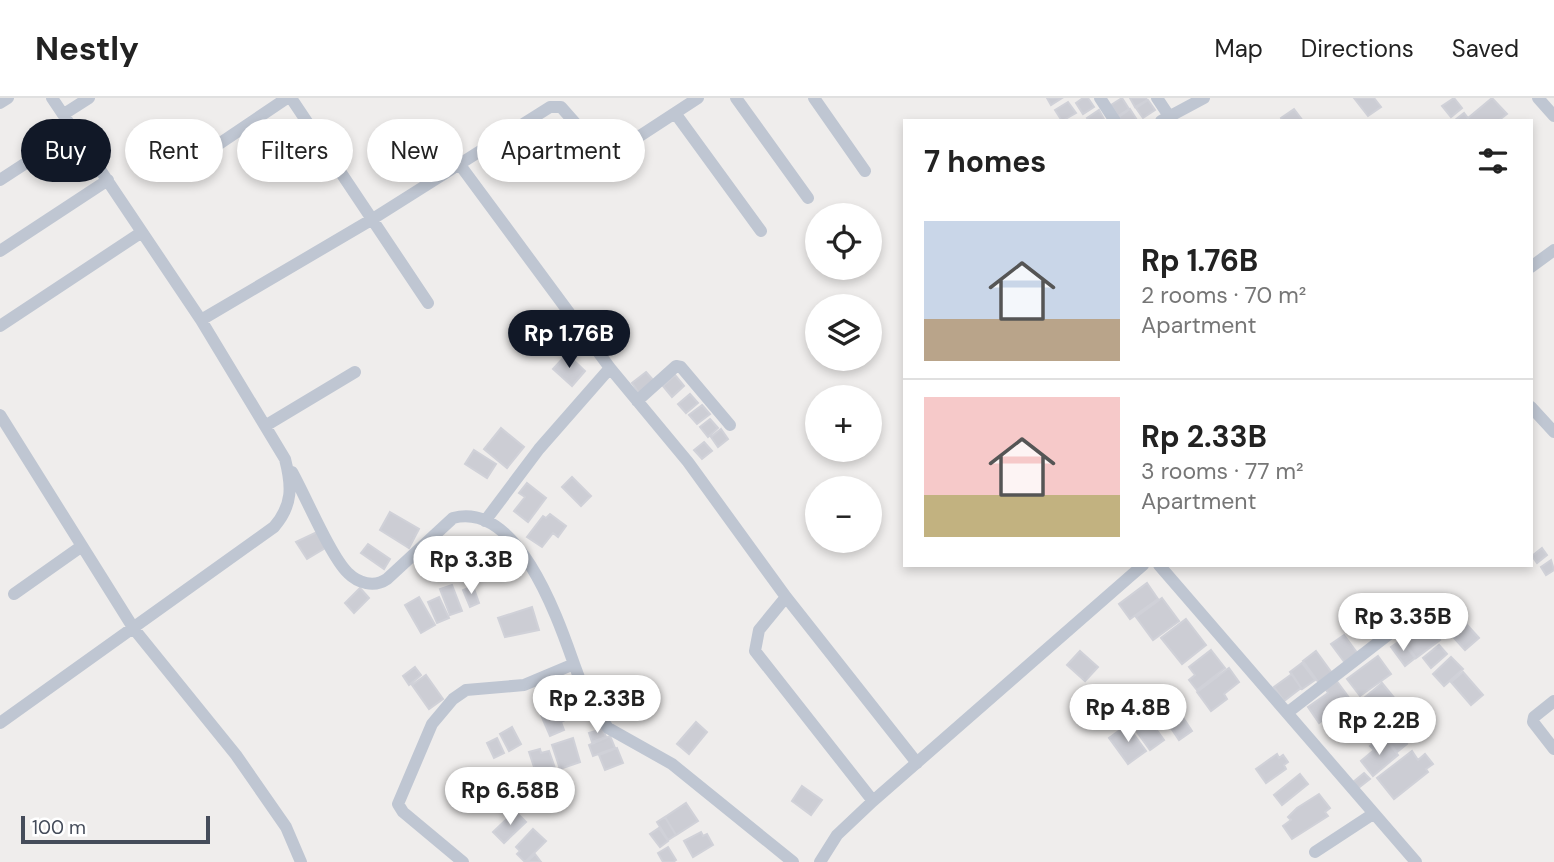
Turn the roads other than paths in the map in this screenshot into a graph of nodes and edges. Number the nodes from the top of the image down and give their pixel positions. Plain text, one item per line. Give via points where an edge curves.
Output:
1 (8, 98) edge
2 (52, 98) edge
3 (89, 98) edge
4 (289, 98) edge
5 (698, 98) edge
6 (736, 98) edge
7 (814, 98) edge
8 (1100, 98) edge
9 (1157, 98) edge
10 (1204, 98) edge
11 (1538, 98) edge
12 (0, 103) edge
13 (675, 113) junction
14 (64, 114) junction
15 (1554, 116) edge
16 (1165, 118) edge
17 (67, 119) edge
18 (1114, 119) edge
19 (223, 141) edge
20 (463, 163) edge
21 (21, 166) edge
22 (463, 169) edge
23 (866, 172) dead end
24 (0, 180) edge
25 (105, 182) edge
26 (109, 182) edge
27 (433, 182) edge
28 (808, 198) dead end
29 (372, 220) junction
30 (761, 231) dead end
31 (142, 232) junction
32 (1554, 250) edge
33 (0, 251) edge
34 (1533, 266) edge
35 (428, 303) dead end
36 (201, 320) junction
37 (0, 326) edge
38 (610, 368) junction
39 (355, 372) dead end
40 (637, 401) junction
41 (1533, 409) edge
42 (0, 415) edge
43 (730, 425) dead end
44 (265, 426) junction
45 (1554, 432) edge
46 (285, 459) junction
47 (485, 521) junction
48 (82, 546) junction
49 (1141, 567) edge
50 (1161, 567) edge
51 (14, 594) dead end
52 (786, 597) junction
53 (1415, 614) dead end
54 (134, 629) junction
55 (574, 664) junction
56 (1554, 701) edge
57 (1287, 713) junction
58 (0, 723) edge
59 (1554, 749) edge
60 (917, 763) junction
61 (873, 801) junction
62 (1373, 814) junction
63 (1315, 852) dead end
64 (301, 862) edge
65 (463, 862) edge
66 (793, 862) edge
67 (820, 862) edge
68 (1416, 862) edge

1 - 12 street
2 - 14 street
3 - 14 street
4 - 19 street
4 - 29 street
5 - 13 street
6 - 28 street
7 - 23 street
8 - 18 street
9 - 16 street
10 - 16 street
11 - 15 street
13 - 20 street via 606,158 561,107 550,107
13 - 30 street
14 - 17 street
21 - 24 street
22 - 38 street
25 - 33 street
26 - 31 street
27 - 29 street
29 - 35 street
29 - 36 street
31 - 36 street
31 - 37 street
32 - 34 street
36 - 44 street
38 - 40 street
38 - 47 street via 539,449
39 - 44 street
40 - 43 street via 676,366 681,367
40 - 52 street via 688,462
41 - 45 street
42 - 48 street
44 - 46 street
46 - 47 street via 345,570 360,582 374,584 387,579 453,518 468,515
46 - 54 street via 292,483 288,506 274,527
47 - 55 street via 510,539 542,583
48 - 51 street
48 - 54 street
49 - 60 street
50 - 57 street
52 - 60 street
52 - 61 street via 759,630 755,651
53 - 57 street
54 - 58 street
54 - 64 street via 236,755 286,827
55 - 65 street via 524,685 466,690 445,706 432,724 398,804
55 - 66 street via 587,699 608,728 672,764
56 - 59 street via 1533,719
57 - 62 street
60 - 61 street
61 - 67 street via 837,835
62 - 63 street
62 - 68 street

